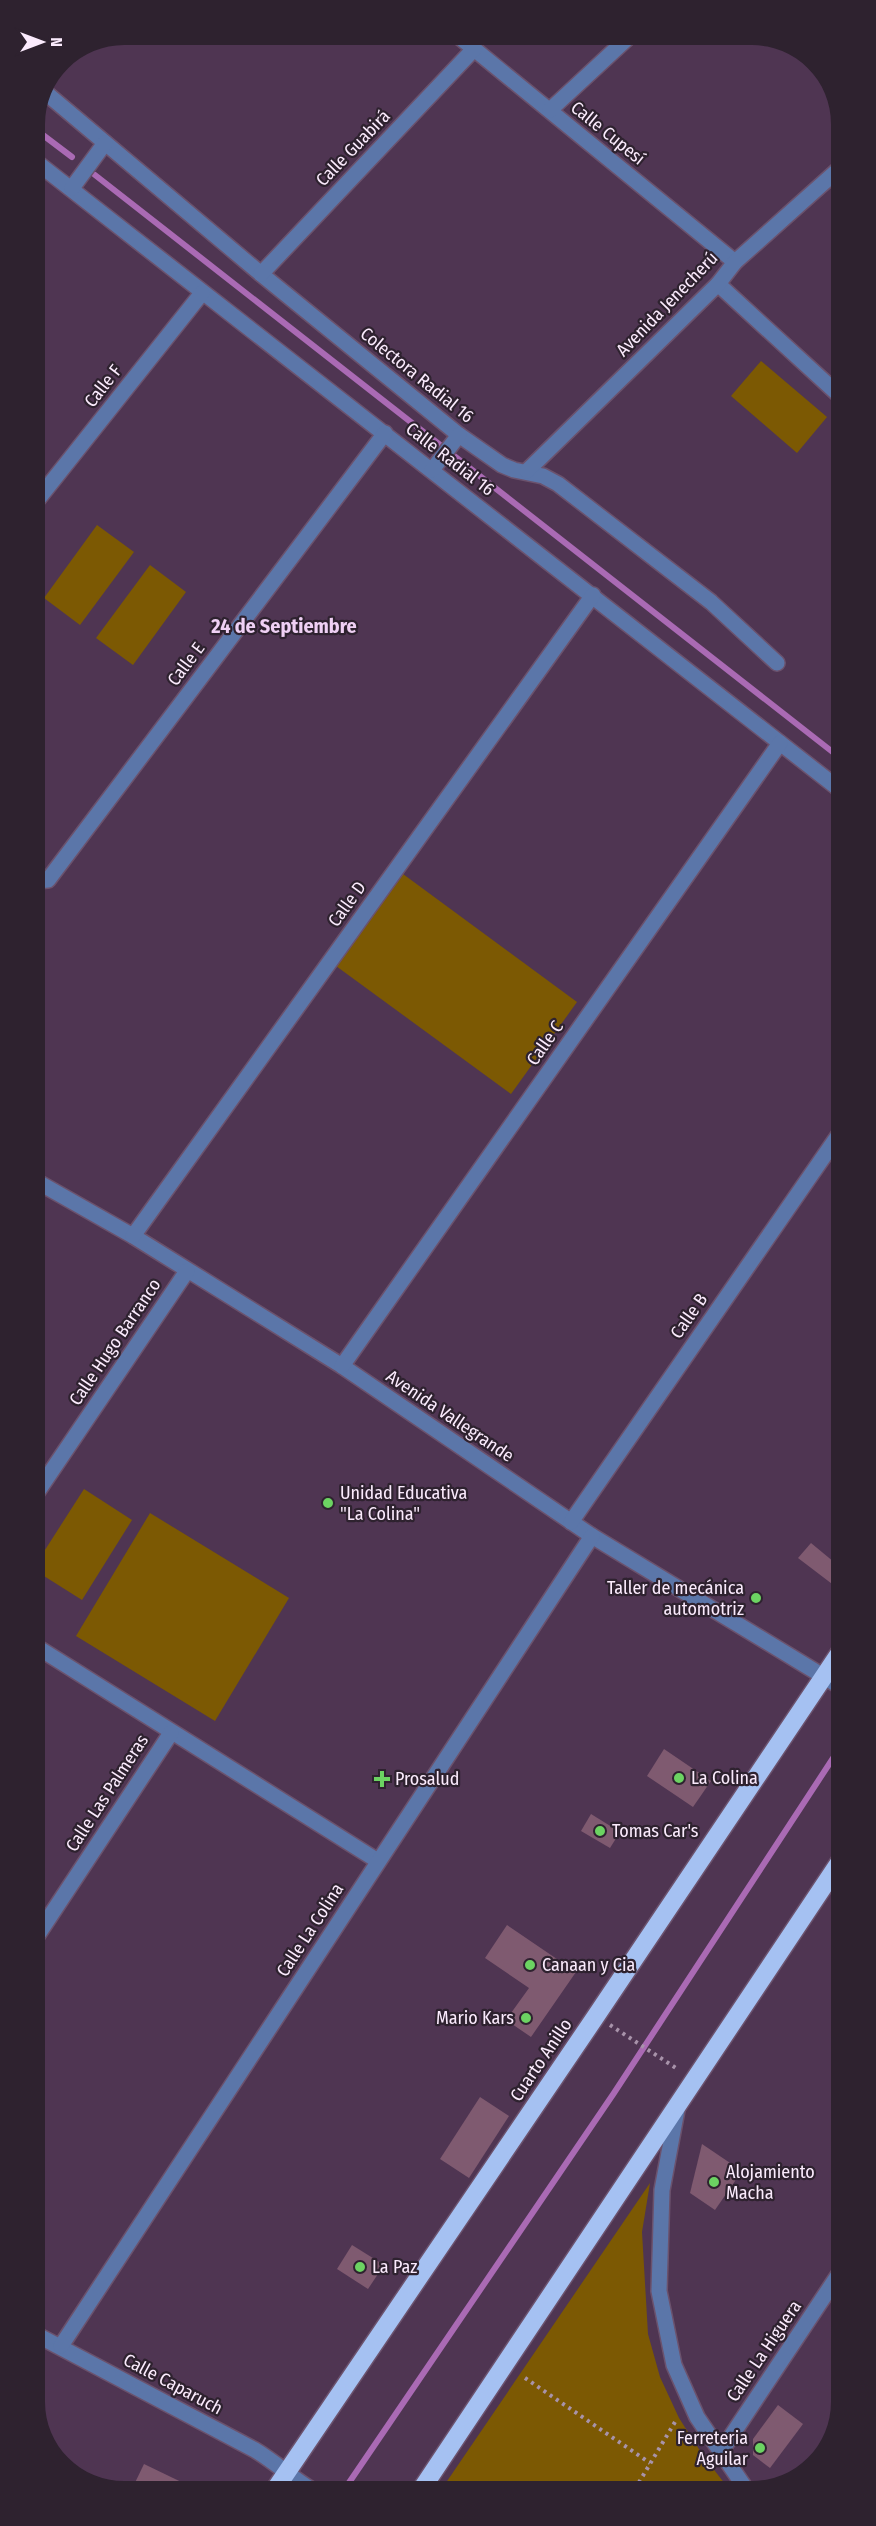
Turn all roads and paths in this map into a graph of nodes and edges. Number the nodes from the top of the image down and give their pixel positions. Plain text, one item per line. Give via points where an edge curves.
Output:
1 (469, 45) edge
2 (620, 45) edge
3 (474, 49) junction
4 (50, 97) edge
5 (550, 110) junction
6 (105, 143) junction
7 (45, 168) edge
8 (831, 176) edge
9 (72, 188) junction
10 (735, 262) junction
11 (261, 274) junction
12 (718, 284) junction
13 (202, 293) junction
14 (831, 388) edge
15 (385, 433) junction
16 (456, 438) junction
17 (432, 470) junction
18 (527, 471) junction
19 (45, 490) edge
20 (593, 595) junction
21 (777, 663) dead end
22 (780, 743) junction
23 (831, 780) edge
24 (45, 880) edge
25 (831, 1146) edge
26 (45, 1186) edge
27 (133, 1236) junction
28 (187, 1271) junction
29 (342, 1366) junction
30 (45, 1481) edge
31 (571, 1521) junction
32 (592, 1536) junction
33 (45, 1653) edge
34 (831, 1666) edge
35 (824, 1677) junction
36 (831, 1681) edge
37 (171, 1733) junction
38 (378, 1861) junction
39 (831, 1875) edge
40 (45, 1924) edge
41 (596, 2016) junction
42 (662, 2058) dead end
43 (677, 2106) junction
44 (831, 2286) edge
45 (45, 2339) edge
46 (61, 2346) junction
47 (525, 2378) dead end
48 (675, 2422) dead end
49 (720, 2453) junction
50 (650, 2463) junction
51 (285, 2473) junction
52 (280, 2481) edge
53 (298, 2481) edge
54 (427, 2481) edge
55 (640, 2481) edge
56 (740, 2481) edge

1 - 3 street, Calle Cupesí
2 - 5 street
3 - 5 street, Calle Cupesí
3 - 11 street, Calle Guabirá
4 - 6 street, Colectora Radial 16
5 - 10 street, Calle Cupesí
6 - 9 street
6 - 11 street, Colectora Radial 16
7 - 9 street, Calle Radial 16
8 - 10 street, Avenida Jenecherú
9 - 13 street, Calle Radial 16
10 - 12 street, Avenida Jenecherú
11 - 16 street, Colectora Radial 16
12 - 14 street
12 - 18 street, Avenida Jenecherú
13 - 15 street, Calle Radial 16
13 - 19 street, Calle F
15 - 17 street, Calle Radial 16
15 - 24 street, Calle E
16 - 17 street
16 - 18 street, Colectora Radial 16 via 502,465
17 - 20 street, Calle Radial 16
18 - 21 street, Colectora Radial 16 via 558,484 711,602
20 - 22 street, Calle Radial 16
20 - 27 street, Calle D
22 - 23 street, Calle Radial 16
22 - 29 street, Calle C
25 - 31 street, Calle B
26 - 27 street, Avenida Vallegrande
27 - 28 street, Avenida Vallegrande
28 - 29 street, Avenida Vallegrande
28 - 30 street, Calle Hugo Barranco
29 - 31 street, Avenida Vallegrande
31 - 32 street, Avenida Vallegrande
32 - 35 street, Avenida Vallegrande
32 - 38 street, Calle La Colina
33 - 37 street
34 - 35 highway, Cuarto Anillo
35 - 36 street, Avenida Vallegrande
35 - 41 highway, Cuarto Anillo
37 - 38 street
37 - 40 street, Calle Las Palmeras
38 - 46 street, Calle La Colina
39 - 43 highway
41 - 42 path
41 - 51 highway, Cuarto Anillo
43 - 49 street via 662,2190 659,2291 674,2365 697,2417
43 - 54 highway
44 - 49 street, Calle La Higuera
45 - 46 street, Calle Caparuch
46 - 51 street, Calle Caparuch via 255,2450
47 - 50 path
48 - 50 path
49 - 56 street
50 - 55 path
51 - 52 highway, Cuarto Anillo
51 - 53 street, Calle Caparuch

